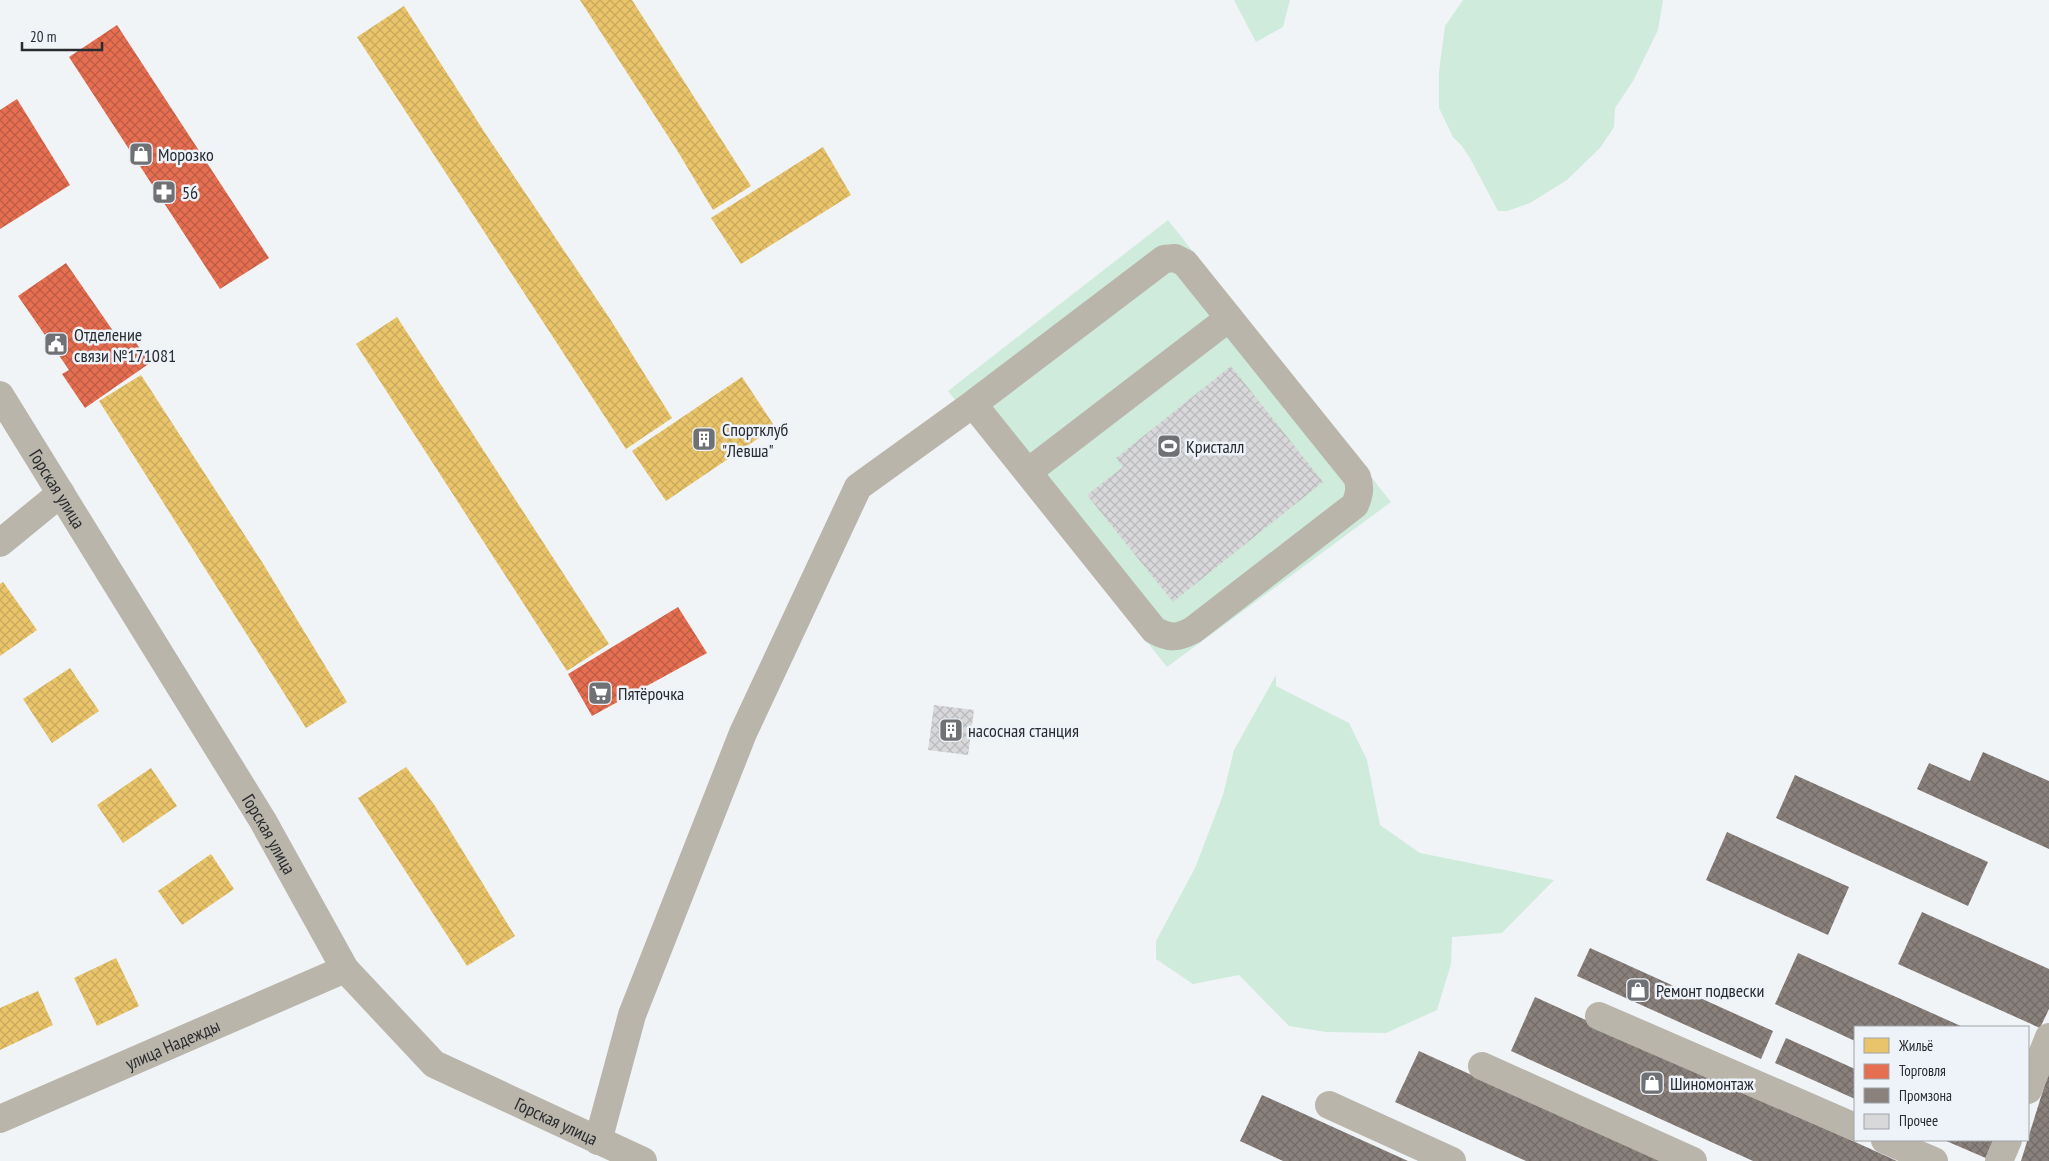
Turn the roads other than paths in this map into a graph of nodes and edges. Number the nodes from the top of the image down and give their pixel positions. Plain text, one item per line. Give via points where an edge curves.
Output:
1 (1229, 318) junction
2 (0, 395) edge
3 (974, 404) junction
4 (1028, 472) junction
5 (60, 493) junction
6 (0, 542) edge
7 (345, 969) junction
8 (1598, 1016) dead end
9 (2049, 1037) edge
10 (1482, 1066) dead end
11 (2029, 1087) edge
12 (1328, 1106) dead end
13 (0, 1119) edge
14 (1854, 1127) edge
15 (598, 1141) junction
16 (1887, 1141) edge
17 (2008, 1141) edge
18 (643, 1161) edge
19 (1452, 1161) edge
20 (1693, 1161) edge
21 (1934, 1161) edge
22 (1999, 1161) edge

1 - 3 street via 1185,263 1175,258 1164,259
1 - 4 street
1 - 4 street via 1357,477 1360,486 1355,506 1193,630 1180,637 1167,637 1154,630
2 - 5 street, Горская улица
3 - 4 street
3 - 15 street via 858,487 743,732 632,1015
5 - 6 street
5 - 7 street, Горская улица via 263,821
7 - 13 street, улица Надежды
7 - 15 street, Горская улица via 434,1064
8 - 14 street
9 - 11 street
10 - 20 street
12 - 19 street
15 - 18 street, Горская улица
16 - 21 street
17 - 22 street

